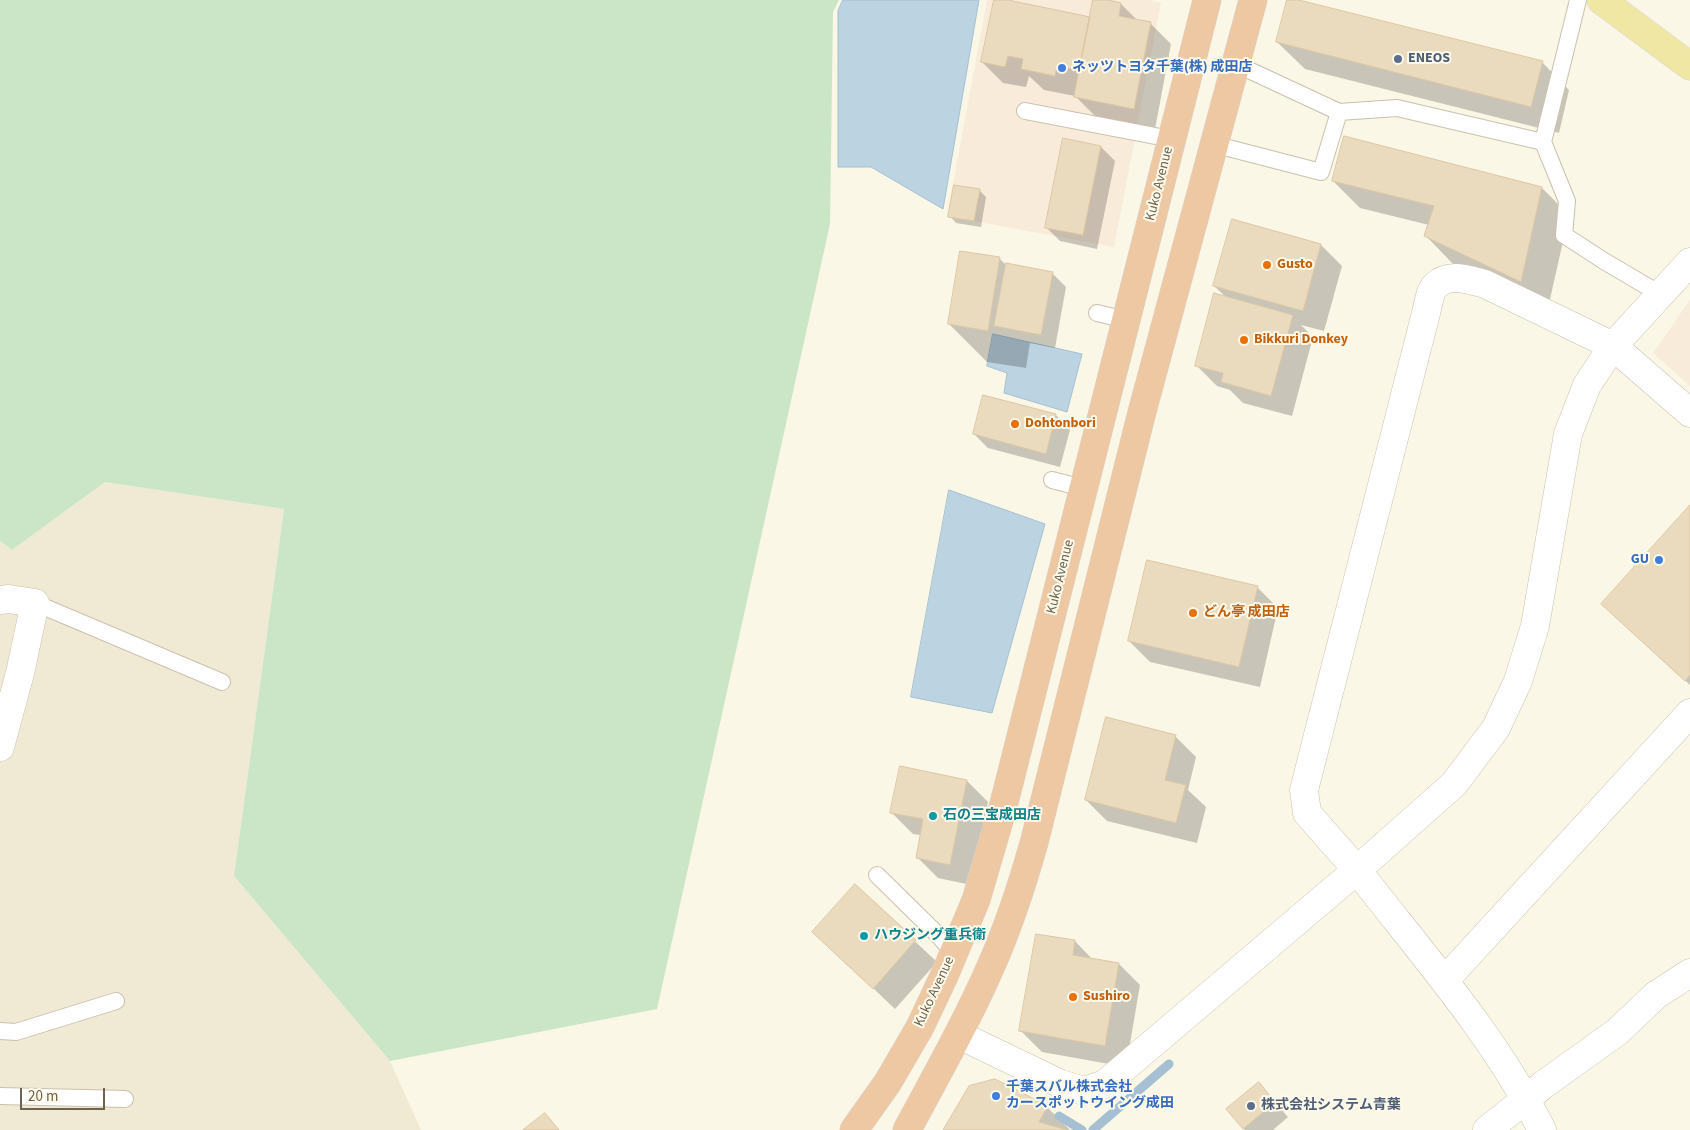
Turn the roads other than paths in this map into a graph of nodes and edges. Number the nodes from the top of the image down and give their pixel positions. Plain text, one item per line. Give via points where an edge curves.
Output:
1 (1207, 0) edge
2 (1253, 0) edge
3 (1578, 0) edge
4 (1601, 0) edge
5 (1236, 64) junction
6 (1690, 66) edge
7 (1025, 111) dead end
8 (1339, 112) junction
9 (1171, 139) junction
10 (1543, 142) junction
11 (1214, 144) junction
12 (1690, 262) edge
13 (1660, 294) junction
14 (1097, 313) dead end
15 (1126, 320) junction
16 (1613, 346) junction
17 (1690, 413) edge
18 (1052, 480) dead end
19 (1083, 488) junction
20 (0, 600) edge
21 (35, 603) junction
22 (222, 682) dead end
23 (1690, 712) edge
24 (0, 747) edge
25 (1357, 870) junction
26 (877, 874) dead end
27 (954, 953) junction
28 (1690, 973) edge
29 (1444, 980) junction
30 (116, 1001) dead end
31 (0, 1031) edge
32 (959, 1035) junction
33 (0, 1096) edge
34 (125, 1099) dead end
35 (1526, 1099) junction
36 (854, 1130) edge
37 (907, 1130) edge
38 (1487, 1130) edge
39 (1542, 1130) edge

1 - 9 highway, Kuko Avenue
2 - 5 highway
3 - 10 lane
4 - 6 main road
5 - 8 lane
5 - 11 highway
7 - 9 lane
8 - 10 lane via 1397,108
8 - 11 lane via 1320,172
9 - 15 highway, Kuko Avenue
10 - 13 lane via 1566,201 1564,235
11 - 32 highway via 1034,843 1013,913
12 - 13 street
13 - 16 street
14 - 15 lane
15 - 19 highway, Kuko Avenue
16 - 17 street
16 - 25 street via 1587,385 1568,434 1534,626 1518,681 1496,728 1454,784
16 - 25 street via 1485,284 1448,278 1434,287 1304,790 1307,813
18 - 19 lane
19 - 27 highway, Kuko Avenue via 1002,812 976,900
20 - 21 street
21 - 22 lane
21 - 24 street
23 - 29 street
25 - 29 street
25 - 32 street via 1105,1084 1084,1091 1061,1084
26 - 27 lane
27 - 36 highway, Kuko Avenue via 911,1042
28 - 35 street via 1656,995 1617,1032
29 - 35 street
30 - 31 lane via 16,1032
32 - 37 highway
33 - 34 lane
35 - 38 street
35 - 39 street

